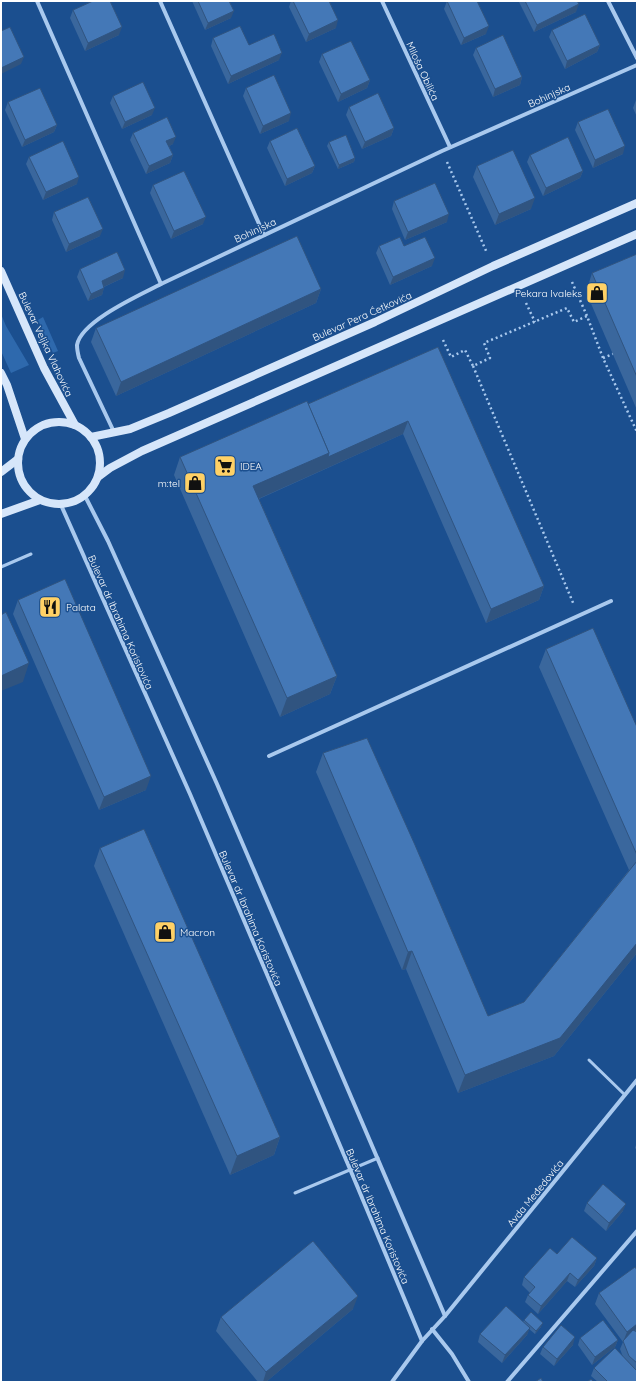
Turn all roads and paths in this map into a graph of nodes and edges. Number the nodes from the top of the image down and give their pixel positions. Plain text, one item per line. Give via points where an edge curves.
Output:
1 (36, 1) edge
2 (160, 1) edge
3 (382, 1) edge
4 (608, 1) edge
5 (637, 58) edge
6 (637, 65) edge
7 (450, 147) junction
8 (442, 151) junction
9 (637, 203) edge
10 (637, 234) edge
11 (264, 235) junction
12 (493, 266) junction
13 (1, 271) edge
14 (572, 282) dead end
15 (161, 284) junction
16 (526, 303) dead end
17 (587, 316) junction
18 (535, 322) junction
19 (443, 340) dead end
20 (616, 352) edge
21 (603, 358) junction
22 (473, 366) junction
23 (1, 372) edge
24 (75, 425) junction
25 (637, 432) edge
26 (114, 433) junction
27 (91, 437) junction
28 (25, 439) junction
29 (18, 459) junction
30 (1, 472) edge
31 (98, 477) junction
32 (85, 496) junction
33 (40, 500) junction
34 (61, 505) junction
35 (1, 514) edge
36 (31, 554) dead end
37 (1, 567) edge
38 (611, 601) dead end
39 (578, 616) junction
40 (269, 756) dead end
41 (588, 1060) dead end
42 (637, 1080) edge
43 (625, 1095) junction
44 (378, 1158) junction
45 (350, 1170) junction
46 (295, 1194) dead end
47 (637, 1231) edge
48 (444, 1316) junction
49 (432, 1329) junction
50 (422, 1340) junction
51 (392, 1382) edge
52 (469, 1382) edge
53 (507, 1382) edge

1 - 15 street
2 - 11 street
3 - 7 street, Miloša Obilića
4 - 5 street
6 - 7 street, Bohinjska
7 - 8 street, Bohinjska
8 - 11 street, Bohinjska
8 - 12 path
9 - 12 main road, Bulevar Pera Ćetkovića
10 - 31 main road via 142,451
11 - 15 street, Bohinjska
12 - 26 main road, Bulevar Pera Ćetkovića via 375,322 169,413
13 - 24 main road, Bulevar Veljka Vlahovića via 44,368
14 - 17 path
15 - 26 street, Bohinjska via 97,320 83,332 77,346 79,358
16 - 18 path
17 - 18 path via 574,322 567,308
17 - 21 path
18 - 22 path via 484,343 490,358
19 - 22 path via 451,357 465,350
20 - 21 path
21 - 25 path
22 - 39 path
23 - 28 main road
24 - 27 main road
24 - 28 main road via 53,422 33,431
26 - 27 main road, Bulevar Pera Ćetkovića
27 - 31 main road via 100,456
28 - 29 main road
29 - 30 main road
29 - 33 main road via 22,483
31 - 32 main road
32 - 34 main road
32 - 44 street via 108,541 214,777
33 - 34 main road
33 - 35 main road
34 - 45 street, Bulevar dr Ibrahima Koristovića via 190,794
36 - 37 lane
38 - 39 street
39 - 40 street
41 - 43 lane
42 - 43 street, Avda Međedovića
43 - 48 street, Avda Međedovića
44 - 45 lane
44 - 48 street
45 - 46 lane
45 - 50 street, Bulevar dr Ibrahima Koristovića
47 - 53 street
48 - 49 street, Avda Međedovića
49 - 50 street, Avda Međedovića
49 - 52 street via 452,1354
50 - 51 street, Avda Međedovića

